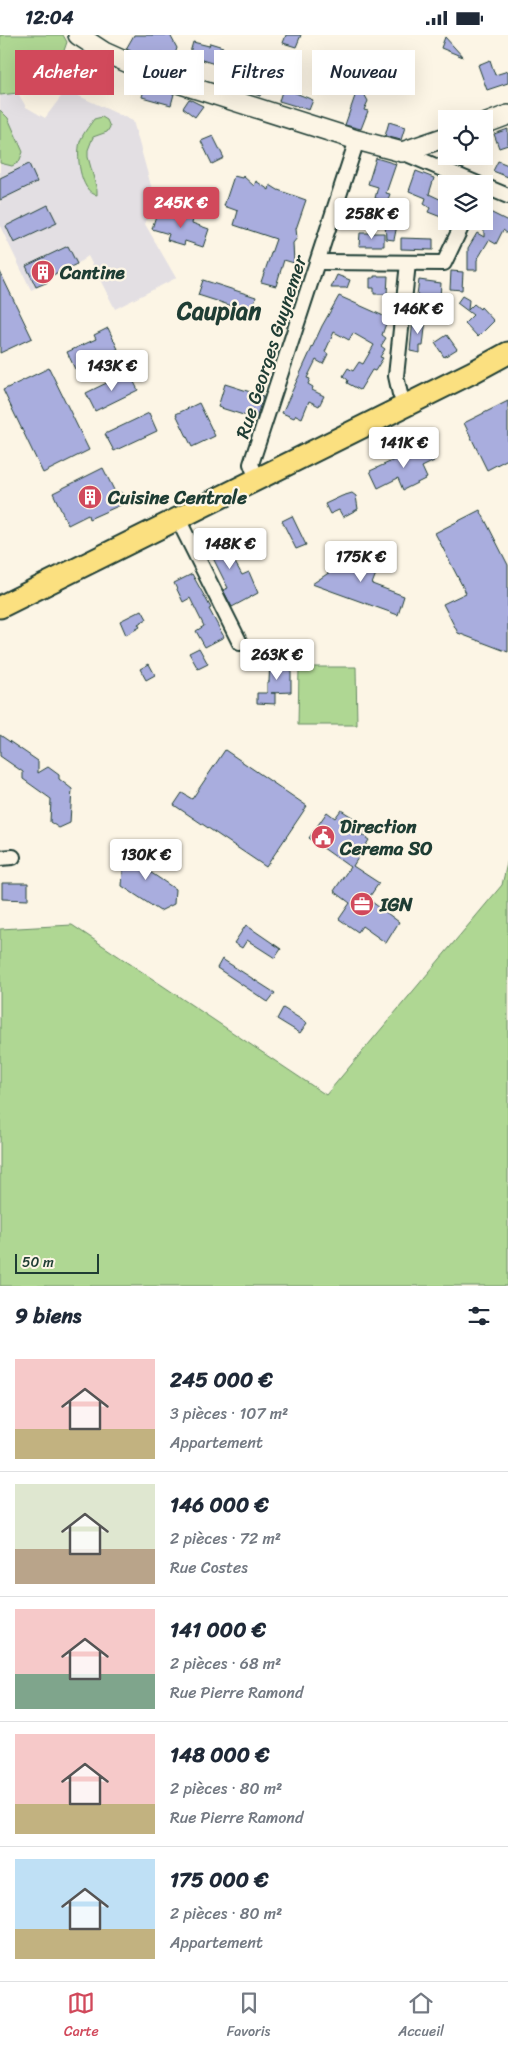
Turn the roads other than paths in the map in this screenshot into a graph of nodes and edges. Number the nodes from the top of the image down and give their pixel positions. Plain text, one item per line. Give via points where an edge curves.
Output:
1 (78, 35) edge
2 (508, 115) edge
3 (493, 121) edge
4 (358, 140) junction
5 (438, 140) edge
6 (402, 152) junction
7 (457, 175) edge
8 (493, 190) edge
9 (508, 196) edge
10 (460, 230) edge
11 (319, 262) junction
12 (408, 263) junction
13 (508, 353) edge
14 (406, 405) junction
15 (257, 479) junction
16 (178, 519) junction
17 (0, 607) edge
18 (240, 643) dead end

1 - 4 street via 104,52 162,78
2 - 3 street
4 - 6 street
4 - 11 street, Rue Georges Guynemer
5 - 6 street
6 - 7 street
8 - 9 street
10 - 12 street via 444,263
11 - 12 street
11 - 15 street, Rue Georges Guynemer via 251,464
12 - 14 street via 396,376
13 - 14 main road
14 - 15 main road
15 - 16 main road
16 - 17 main road
16 - 18 street

